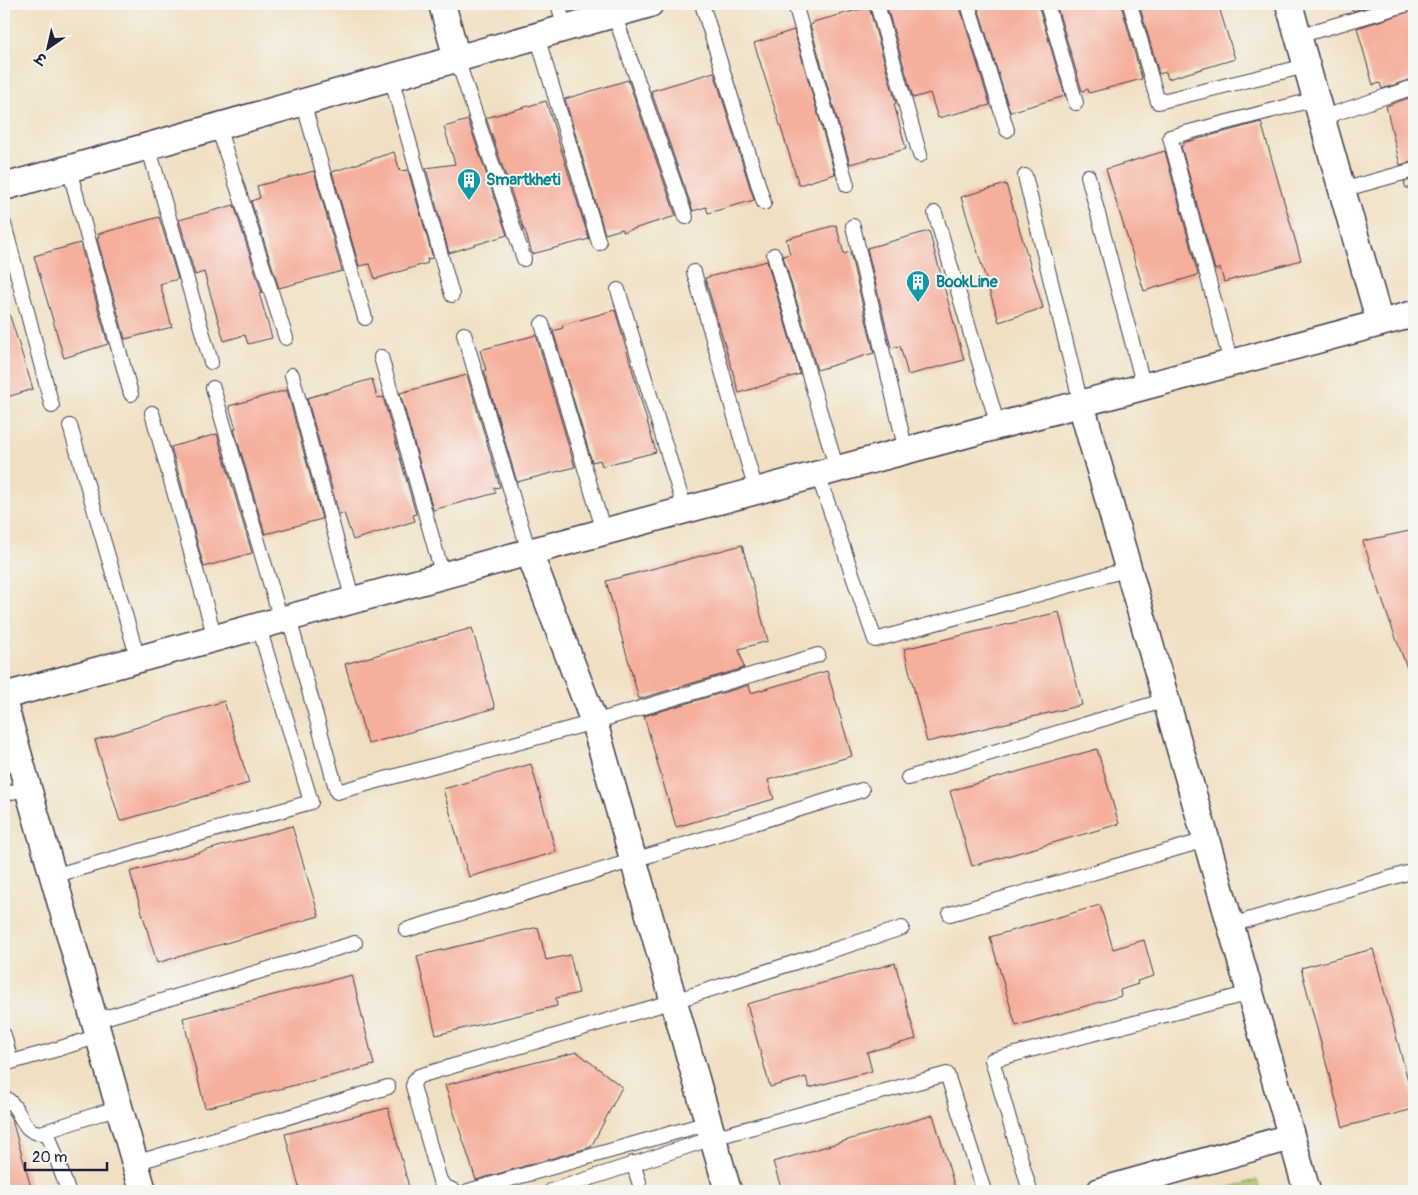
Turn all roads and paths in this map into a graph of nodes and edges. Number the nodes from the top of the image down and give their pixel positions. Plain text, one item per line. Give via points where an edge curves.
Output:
1 (442, 4) edge
2 (650, 4) edge
3 (702, 4) edge
4 (795, 4) edge
5 (877, 4) edge
6 (968, 4) edge
7 (1047, 4) edge
8 (1130, 4) edge
9 (1289, 4) edge
10 (1408, 4) edge
11 (614, 14) junction
12 (562, 16) edge
13 (537, 36) junction
14 (1298, 36) junction
15 (457, 59) junction
16 (1306, 66) junction
17 (392, 77) junction
18 (1414, 87) edge
19 (303, 102) junction
20 (1076, 103) dead end
21 (1318, 108) junction
22 (218, 127) junction
23 (1007, 130) dead end
24 (148, 146) junction
25 (920, 155) dead end
26 (69, 169) junction
27 (1414, 170) edge
28 (1025, 176) dead end
29 (1088, 176) dead end
30 (847, 185) dead end
31 (4, 187) edge
32 (1342, 190) junction
33 (764, 203) dead end
34 (935, 213) dead end
35 (686, 217) dead end
36 (4, 224) edge
37 (853, 226) dead end
38 (599, 243) dead end
39 (774, 255) dead end
40 (524, 259) dead end
41 (694, 272) dead end
42 (618, 290) dead end
43 (452, 295) dead end
44 (1414, 314) edge
45 (365, 318) dead end
46 (1380, 323) junction
47 (542, 324) dead end
48 (464, 334) dead end
49 (286, 338) dead end
50 (381, 357) dead end
51 (211, 362) dead end
52 (1231, 363) junction
53 (292, 375) dead end
54 (1144, 387) junction
55 (213, 388) dead end
56 (131, 394) dead end
57 (1081, 404) junction
58 (52, 406) dead end
59 (152, 413) dead end
60 (70, 426) dead end
61 (998, 426) junction
62 (906, 451) junction
63 (827, 472) junction
64 (756, 491) junction
65 (685, 510) junction
66 (604, 532) junction
67 (529, 552) junction
68 (1129, 569) junction
69 (443, 576) junction
70 (353, 601) junction
71 (276, 622) junction
72 (215, 638) junction
73 (818, 655) dead end
74 (138, 660) junction
75 (4, 696) edge
76 (1166, 700) junction
77 (4, 704) edge
78 (594, 722) junction
79 (908, 778) dead end
80 (862, 790) dead end
81 (16, 791) edge
82 (1206, 840) junction
83 (633, 859) junction
84 (1414, 871) edge
85 (53, 876) junction
86 (950, 914) dead end
87 (1230, 925) junction
88 (902, 928) dead end
89 (406, 930) dead end
90 (354, 943) dead end
91 (1250, 993) junction
92 (674, 1001) junction
93 (96, 1028) junction
94 (4, 1035) edge
95 (8, 1063) edge
96 (388, 1087) dead end
97 (4, 1100) edge
98 (119, 1107) junction
99 (47, 1131) junction
100 (711, 1131) junction
101 (1291, 1137) junction
102 (135, 1163) junction
103 (633, 1163) junction
104 (639, 1182) dead end
105 (68, 1191) edge
106 (143, 1191) edge
107 (454, 1191) edge
108 (468, 1191) edge
109 (551, 1191) edge
110 (728, 1191) edge
111 (984, 1191) edge
112 (1030, 1191) edge
113 (1100, 1191) edge
114 (1307, 1191) edge

1 - 15 street
2 - 11 street
3 - 33 lane
4 - 30 lane
5 - 25 lane
6 - 23 lane
7 - 20 lane
8 - 16 lane via 1158,102
9 - 14 street
10 - 14 lane
11 - 12 street
11 - 35 lane
12 - 13 street
13 - 15 street
13 - 38 lane
14 - 16 street
15 - 17 street
15 - 40 lane
16 - 21 street
17 - 19 street
17 - 43 lane
18 - 21 lane
19 - 22 street
19 - 45 lane
21 - 32 street
21 - 52 lane via 1170,138
22 - 24 street
22 - 49 lane
24 - 26 street
24 - 51 lane
26 - 31 street
26 - 56 lane
27 - 32 lane
28 - 57 lane
29 - 54 lane
32 - 46 street
34 - 61 lane
36 - 58 lane
37 - 62 lane
39 - 63 lane
41 - 64 lane
42 - 65 lane
44 - 46 street
46 - 52 street
47 - 66 lane
48 - 67 lane
50 - 69 lane
52 - 54 street
53 - 70 lane
54 - 57 street
55 - 71 lane
57 - 61 street
57 - 68 street
59 - 72 lane
60 - 74 lane
61 - 62 street
62 - 63 street
63 - 64 street
63 - 68 lane via 874,640
64 - 65 street
65 - 66 street
66 - 67 street
67 - 69 street
67 - 78 street
68 - 76 street
69 - 70 street
70 - 71 street
71 - 72 street
71 - 78 lane via 336,792
71 - 85 lane via 311,802
72 - 74 street
73 - 78 lane
74 - 75 street
76 - 79 lane
76 - 82 street
77 - 81 street
78 - 83 street
80 - 83 lane
81 - 85 street
82 - 86 lane
82 - 87 street
83 - 89 lane
83 - 92 street
84 - 87 lane
85 - 93 street
87 - 91 street
88 - 92 lane
90 - 93 lane
91 - 101 street
91 - 112 lane via 992,1060
92 - 100 street
92 - 107 lane via 419,1076 413,1086 440,1181
93 - 95 lane
93 - 98 street
94 - 95 lane
96 - 102 lane
97 - 99 lane via 13,1103 24,1124 34,1133
98 - 99 lane
98 - 102 street
99 - 105 lane
100 - 103 lane
100 - 108 lane
100 - 110 street
100 - 111 lane via 947,1074
101 - 113 street
101 - 114 street
102 - 106 street
103 - 104 lane
103 - 109 lane

